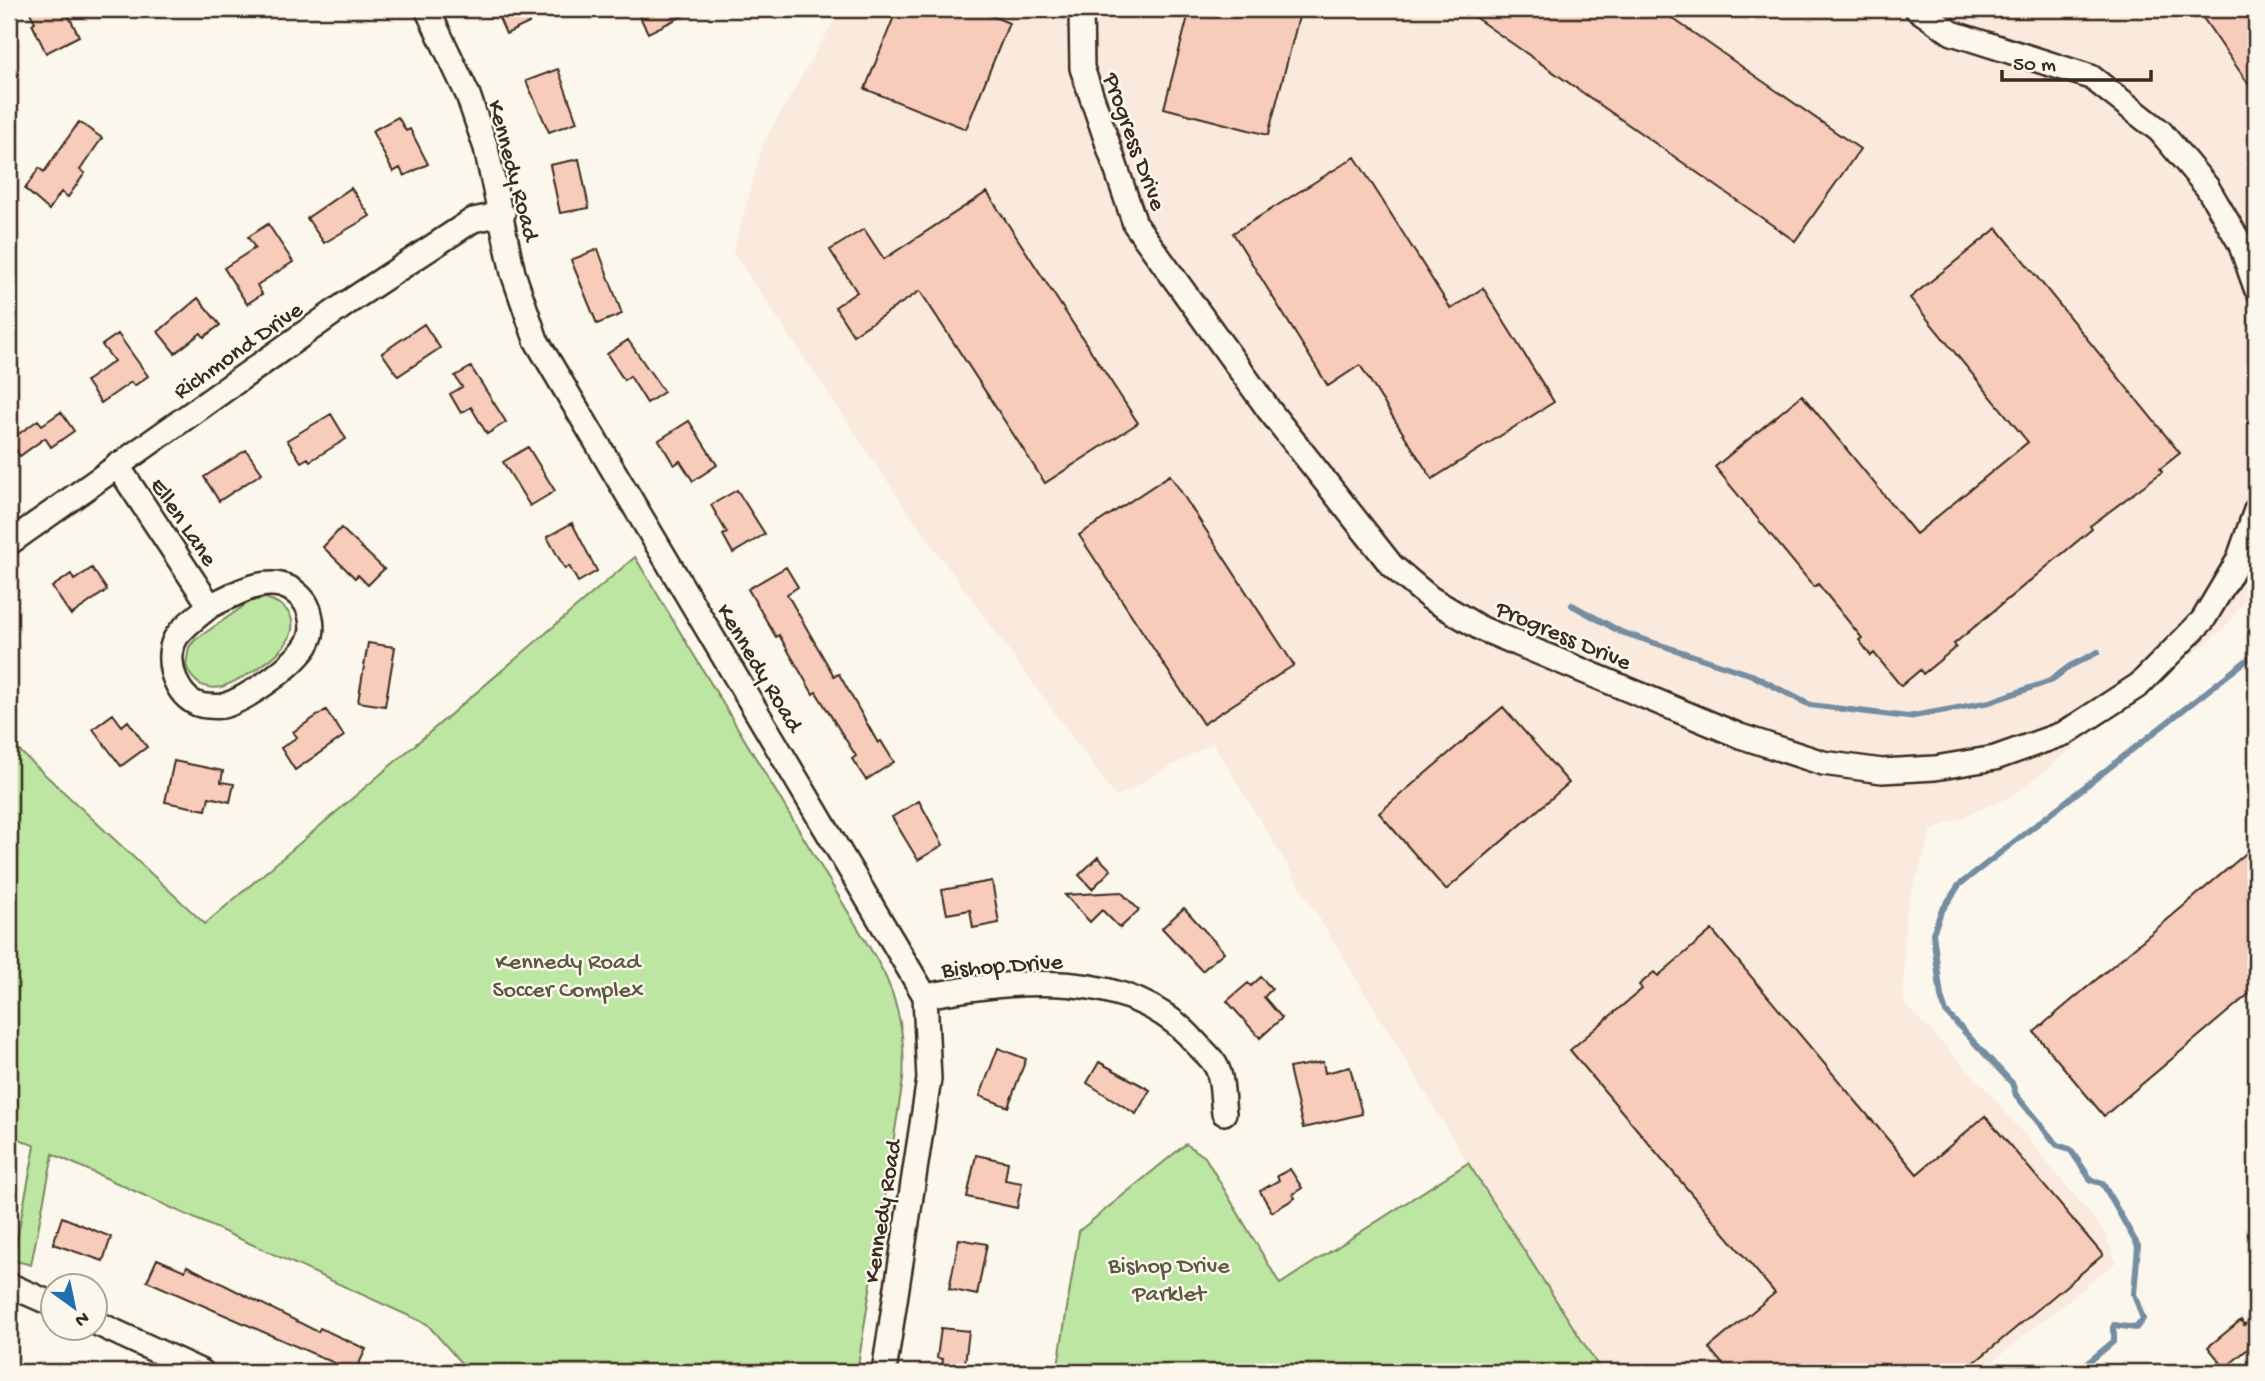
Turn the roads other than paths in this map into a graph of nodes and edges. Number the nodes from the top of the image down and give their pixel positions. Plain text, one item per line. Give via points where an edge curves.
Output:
1 (427, 9) edge
2 (1081, 9) edge
3 (1917, 9) edge
4 (503, 214) junction
5 (2256, 288) edge
6 (117, 466) junction
7 (2256, 510) edge
8 (9, 544) edge
9 (210, 606) junction
10 (925, 996) junction
11 (1224, 1113) dead end
12 (9, 1285) edge
13 (38, 1298) edge
14 (108, 1328) edge
15 (202, 1372) edge
16 (884, 1372) edge

1 - 4 street, Kennedy Road via 468,95
2 - 7 street, Progress Drive via 1082,68 1135,223 1269,410 1392,566 1480,628 1740,736 1823,763 1882,771 1935,768 1995,758 2065,733 2139,685 2203,620 2238,561
3 - 5 street via 1952,33 2091,77 2160,131 2207,187 2240,243
4 - 6 street, Richmond Drive via 461,227
4 - 10 street, Kennedy Road via 513,273 536,340
6 - 8 street, Richmond Drive
6 - 9 street, Ellen Lane
9 - 9 street, Ellen Lane via 176,637 170,655 178,686 201,705 222,706 258,688 303,652 311,637 307,605 278,582 253,585
10 - 11 street, Bishop Drive via 1053,982 1100,988 1151,1005 1187,1033 1217,1067
10 - 16 street, Kennedy Road via 929,1079
12 - 13 street
14 - 15 street

